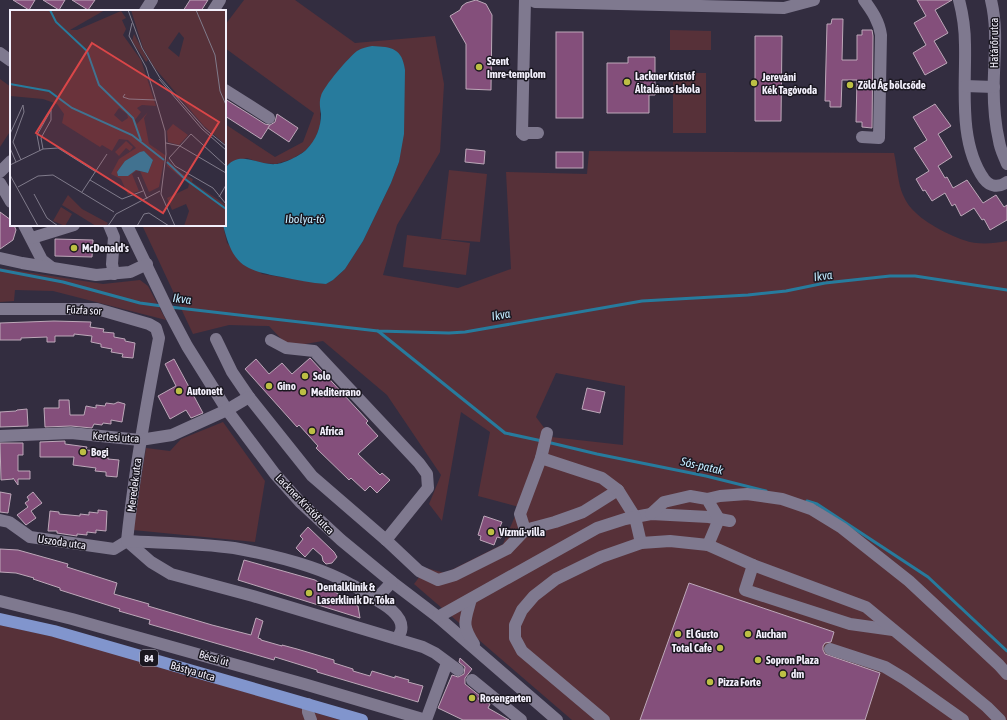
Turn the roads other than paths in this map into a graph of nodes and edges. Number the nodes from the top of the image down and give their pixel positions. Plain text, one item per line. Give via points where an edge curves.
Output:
1 (152, 0) edge
2 (220, 0) edge
3 (525, 0) edge
4 (532, 0) edge
5 (814, 0) edge
6 (864, 0) edge
7 (959, 0) edge
8 (991, 0) edge
9 (784, 4) edge
10 (146, 10) edge
11 (214, 10) edge
12 (0, 53) edge
13 (10, 60) edge
14 (965, 86) junction
15 (994, 87) junction
16 (226, 91) edge
17 (269, 118) dead end
18 (538, 133) dead end
19 (862, 137) dead end
20 (10, 162) edge
21 (1007, 164) edge
22 (0, 172) edge
23 (1007, 182) edge
24 (5, 184) edge
25 (10, 199) edge
26 (25, 226) edge
27 (72, 226) edge
28 (110, 226) edge
29 (128, 226) edge
30 (33, 242) junction
31 (0, 258) edge
32 (22, 263) junction
33 (147, 264) junction
34 (51, 268) junction
35 (114, 274) junction
36 (0, 309) edge
37 (159, 335) joint
38 (216, 339) dead end
39 (272, 340) dead end
40 (249, 397) junction
41 (227, 410) junction
42 (0, 436) edge
43 (140, 440) junction
44 (618, 490) junction
45 (707, 499) junction
46 (651, 514) junction
47 (636, 517) junction
48 (0, 520) edge
49 (725, 520) junction
50 (525, 530) junction
51 (386, 540) junction
52 (127, 541) junction
53 (641, 543) junction
54 (708, 545) junction
55 (753, 565) junction
56 (392, 582) junction
57 (376, 599) junction
58 (471, 600) junction
59 (0, 601) edge
60 (438, 617) junction
61 (0, 619) edge
62 (895, 630) junction
63 (397, 640) junction
64 (830, 649) dead end
65 (479, 652) junction
66 (447, 663) junction
67 (458, 670) dead end
68 (1007, 674) edge
69 (472, 680) dead end
70 (308, 704) junction
71 (987, 707) junction
72 (1007, 714) edge
73 (311, 720) edge
74 (362, 720) edge
75 (426, 720) edge
76 (521, 720) edge
77 (557, 720) edge
78 (604, 720) edge
79 (963, 720) edge
80 (1000, 720) edge

1 - 10 street
2 - 11 street
3 - 18 street via 523,134
4 - 9 street
5 - 9 street
6 - 19 street via 880,26 880,138
7 - 14 street via 963,15
8 - 15 street, Határőr utca via 996,33
12 - 13 street
14 - 15 street
14 - 23 street via 967,131 978,171 987,184 994,187
15 - 21 street, Határőr utca via 999,142
16 - 17 street
20 - 22 street
24 - 25 street
26 - 30 street
27 - 30 street
28 - 35 street via 114,237
29 - 33 street, Lackner Kristóf utca
30 - 32 street via 29,258
30 - 34 street via 42,260
31 - 32 street
32 - 34 street
33 - 35 street via 130,272
33 - 41 street, Lackner Kristóf utca via 187,346
34 - 35 street via 96,275
36 - 37 street, Fűzfa sor via 97,309 149,324 156,328
37 - 43 street, Meredek utca
38 - 40 street via 232,372
39 - 51 street via 286,348 314,351 427,474 428,488
40 - 41 street, Kertesi utca
40 - 51 street via 312,476
41 - 43 street, Kertesi utca via 172,435
41 - 56 street, Lackner Kristóf utca via 275,474 300,502 340,540
42 - 43 street, Kertesi utca via 71,433
43 - 52 street, Meredek utca
44 - 47 street
44 - 50 street via 583,512
44 - 50 street via 544,444 520,514
45 - 46 street via 690,496 664,502
45 - 49 street
45 - 68 street via 747,494 782,499 811,509 842,528 909,581
46 - 47 street
46 - 49 street
47 - 53 street
47 - 58 street via 597,528
48 - 52 street, Uszoda utca via 9,522 30,537 114,549
49 - 54 street
50 - 51 street via 506,549 455,575 438,580 419,571
52 - 57 street via 198,545 224,542 314,569 350,584
52 - 63 street via 151,562 171,574 289,606
53 - 54 street via 670,541
53 - 78 street via 601,557 556,579 534,596 522,610 515,625 516,638 522,651
54 - 55 street
55 - 62 street via 866,607
55 - 62 street via 745,590 850,624
56 - 57 street
56 - 60 street, Lackner Kristóf utca
57 - 63 street via 392,610 398,619 401,631
58 - 60 street
58 - 65 street via 464,623
59 - 75 street, Bécsi út via 72,619
60 - 65 street, Lackner Kristóf utca
61 - 70 main road, Bástya utca / 84 via 54,631
62 - 71 street
63 - 66 street via 423,647 436,653
64 - 79 street via 885,667
65 - 77 street, Lackner Kristóf utca
66 - 67 street
66 - 75 street
69 - 76 street
70 - 73 street
70 - 74 main road, Bástya utca / 84
71 - 72 street
71 - 80 street

